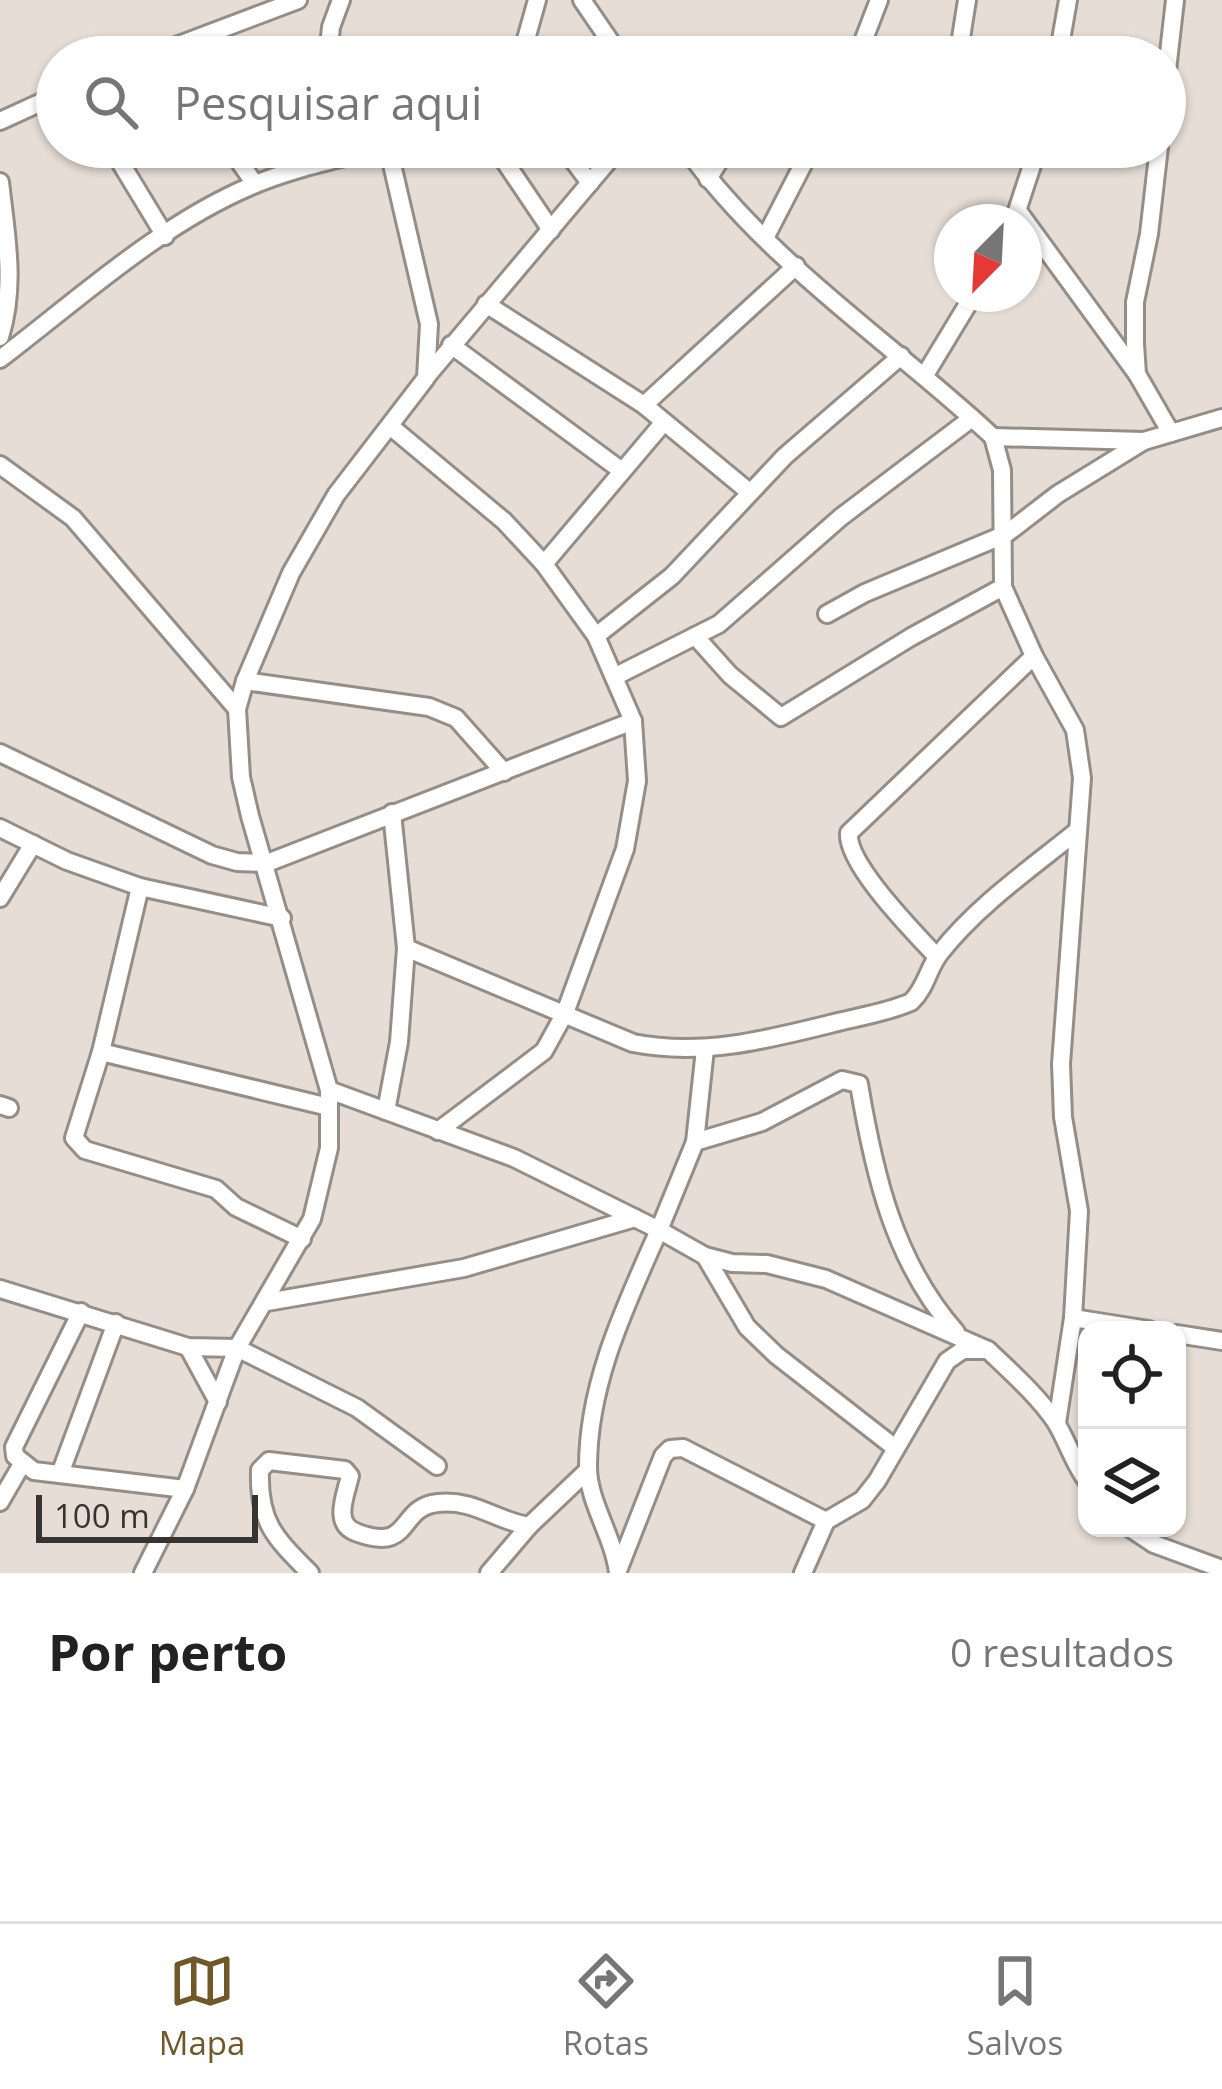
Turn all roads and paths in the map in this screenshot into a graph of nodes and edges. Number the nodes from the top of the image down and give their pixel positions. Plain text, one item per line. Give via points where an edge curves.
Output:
1 (298, 0) edge
2 (341, 0) edge
3 (537, 0) edge
4 (582, 0) edge
5 (879, 0) edge
6 (967, 0) edge
7 (1068, 0) edge
8 (1174, 0) edge
9 (209, 36) edge
10 (330, 36) edge
11 (527, 36) edge
12 (607, 36) edge
13 (866, 36) edge
14 (961, 36) edge
15 (1062, 36) edge
16 (1170, 36) edge
17 (36, 105) edge
18 (0, 121) edge
19 (124, 168) edge
20 (244, 168) edge
21 (300, 168) edge
22 (391, 168) edge
23 (509, 168) edge
24 (579, 168) edge
25 (602, 168) edge
26 (700, 168) edge
27 (715, 168) edge
28 (801, 168) edge
29 (1032, 168) edge
30 (1157, 168) edge
31 (708, 179) junction
32 (0, 182) edge
33 (590, 183) junction
34 (255, 184) junction
35 (1020, 204) edge
36 (551, 230) junction
37 (165, 236) junction
38 (765, 238) junction
39 (1042, 251) edge
40 (796, 266) junction
41 (486, 304) junction
42 (963, 312) edge
43 (0, 337) edge
44 (451, 345) junction
45 (901, 356) junction
46 (0, 358) edge
47 (1137, 374) junction
48 (925, 375) junction
49 (426, 377) junction
50 (644, 405) junction
51 (972, 418) junction
52 (1222, 418) edge
53 (664, 422) junction
54 (390, 426) junction
55 (1171, 433) junction
56 (993, 437) junction
57 (1144, 440) junction
58 (0, 465) edge
59 (622, 471) junction
60 (748, 491) junction
61 (1006, 534) junction
62 (544, 564) junction
63 (1004, 587) junction
64 (827, 614) dead end
65 (596, 636) junction
66 (695, 636) junction
67 (1034, 656) junction
68 (614, 677) junction
69 (245, 681) junction
70 (237, 709) junction
71 (633, 721) junction
72 (0, 753) edge
73 (504, 772) junction
74 (392, 813) junction
75 (0, 828) edge
76 (1077, 831) junction
77 (33, 844) junction
78 (267, 863) junction
79 (140, 887) junction
80 (0, 898) edge
81 (282, 918) junction
82 (406, 948) junction
83 (937, 957) junction
84 (566, 1013) junction
85 (705, 1049) junction
86 (101, 1052) junction
87 (329, 1098) junction
88 (386, 1112) junction
89 (439, 1131) junction
90 (695, 1142) junction
91 (635, 1218) junction
92 (659, 1229) junction
93 (302, 1239) junction
94 (705, 1256) junction
95 (0, 1289) edge
96 (267, 1302) junction
97 (81, 1312) junction
98 (1073, 1318) junction
99 (1092, 1321) edge
100 (116, 1323) junction
101 (1186, 1335) edge
102 (962, 1338) junction
103 (1222, 1341) edge
104 (188, 1347) junction
105 (237, 1348) junction
106 (988, 1350) junction
107 (218, 1402) junction
108 (1057, 1424) junction
109 (894, 1448) junction
110 (22, 1463) junction
111 (437, 1466) dead end
112 (1078, 1468) edge
113 (588, 1470) junction
114 (60, 1474) junction
115 (185, 1489) junction
116 (0, 1502) edge
117 (826, 1522) junction
118 (529, 1526) junction
119 (1144, 1537) edge
120 (1222, 1569) edge
121 (143, 1573) edge
122 (310, 1573) edge
123 (489, 1573) edge
124 (618, 1573) edge
125 (802, 1573) edge

1 - 9 street
2 - 10 street
3 - 11 street
4 - 12 street
5 - 13 street
6 - 14 street
7 - 15 street
8 - 16 street
17 - 18 street
19 - 37 street
20 - 34 street
21 - 34 street
22 - 49 street via 429,324
23 - 36 street
24 - 33 street
25 - 33 street
26 - 31 street
27 - 31 street
28 - 38 street
29 - 35 street
30 - 47 street via 1135,302
31 - 38 street
32 - 43 street via 10,262
33 - 36 street
34 - 37 street
36 - 41 street
37 - 46 street
38 - 40 street
39 - 47 street
40 - 45 street
40 - 50 street
41 - 44 street
41 - 50 street
42 - 48 street
44 - 49 street
44 - 59 street
45 - 48 street
45 - 60 street
47 - 55 street
48 - 51 street
49 - 54 street
50 - 53 street
51 - 56 street
51 - 66 street
52 - 55 street
53 - 59 street
53 - 60 street
54 - 62 street
54 - 69 street via 291,573
55 - 57 street
56 - 57 street
56 - 61 street
57 - 61 street
58 - 70 street via 74,518
59 - 62 street
60 - 65 street via 672,576
61 - 63 street
61 - 64 street
62 - 65 street
63 - 66 street via 782,717
63 - 67 street
65 - 68 street
66 - 68 street
67 - 76 street via 1076,730
67 - 83 street via 850,833 850,849
68 - 71 street
69 - 70 street
69 - 73 street via 429,707 471,730
70 - 78 street via 241,778
71 - 73 street
71 - 84 street via 637,781 625,849
72 - 78 street via 212,855
73 - 74 street
74 - 78 street
74 - 82 street
75 - 77 street
76 - 83 street via 981,908
76 - 98 street via 1061,1064 1078,1211
77 - 79 street
77 - 80 street
78 - 81 street
79 - 81 street
79 - 86 street
81 - 87 street
82 - 84 street
82 - 88 street
83 - 85 street via 921,993 903,1006
84 - 85 street via 633,1043
84 - 89 street via 544,1051
85 - 90 street
86 - 87 street
86 - 93 street via 77,1144 216,1189
87 - 88 street
87 - 93 street via 321,1192
88 - 89 street
89 - 91 street
90 - 92 street
90 - 102 street via 762,1122 842,1080 859,1084 902,1250
91 - 92 street
91 - 96 street via 464,1268
92 - 94 street
92 - 113 street via 601,1368
93 - 96 street
94 - 102 street via 826,1279
94 - 109 street via 747,1327
95 - 97 street
96 - 105 street
97 - 100 street
97 - 110 street via 14,1447
98 - 99 street
98 - 108 street
100 - 104 street
100 - 114 street
101 - 103 street
102 - 106 street
104 - 105 street
104 - 107 street
105 - 107 street
105 - 111 street via 357,1408
106 - 108 street
106 - 109 street via 963,1350 947,1361
107 - 115 street
108 - 112 street
109 - 117 street via 862,1499
110 - 114 street
110 - 116 street
113 - 118 street
113 - 124 street
114 - 115 street
115 - 121 street
117 - 124 street via 670,1448
117 - 125 street
118 - 122 street via 480,1506 437,1503 384,1540 344,1524 345,1470 269,1461 260,1470 262,1514
118 - 123 street
119 - 120 street

